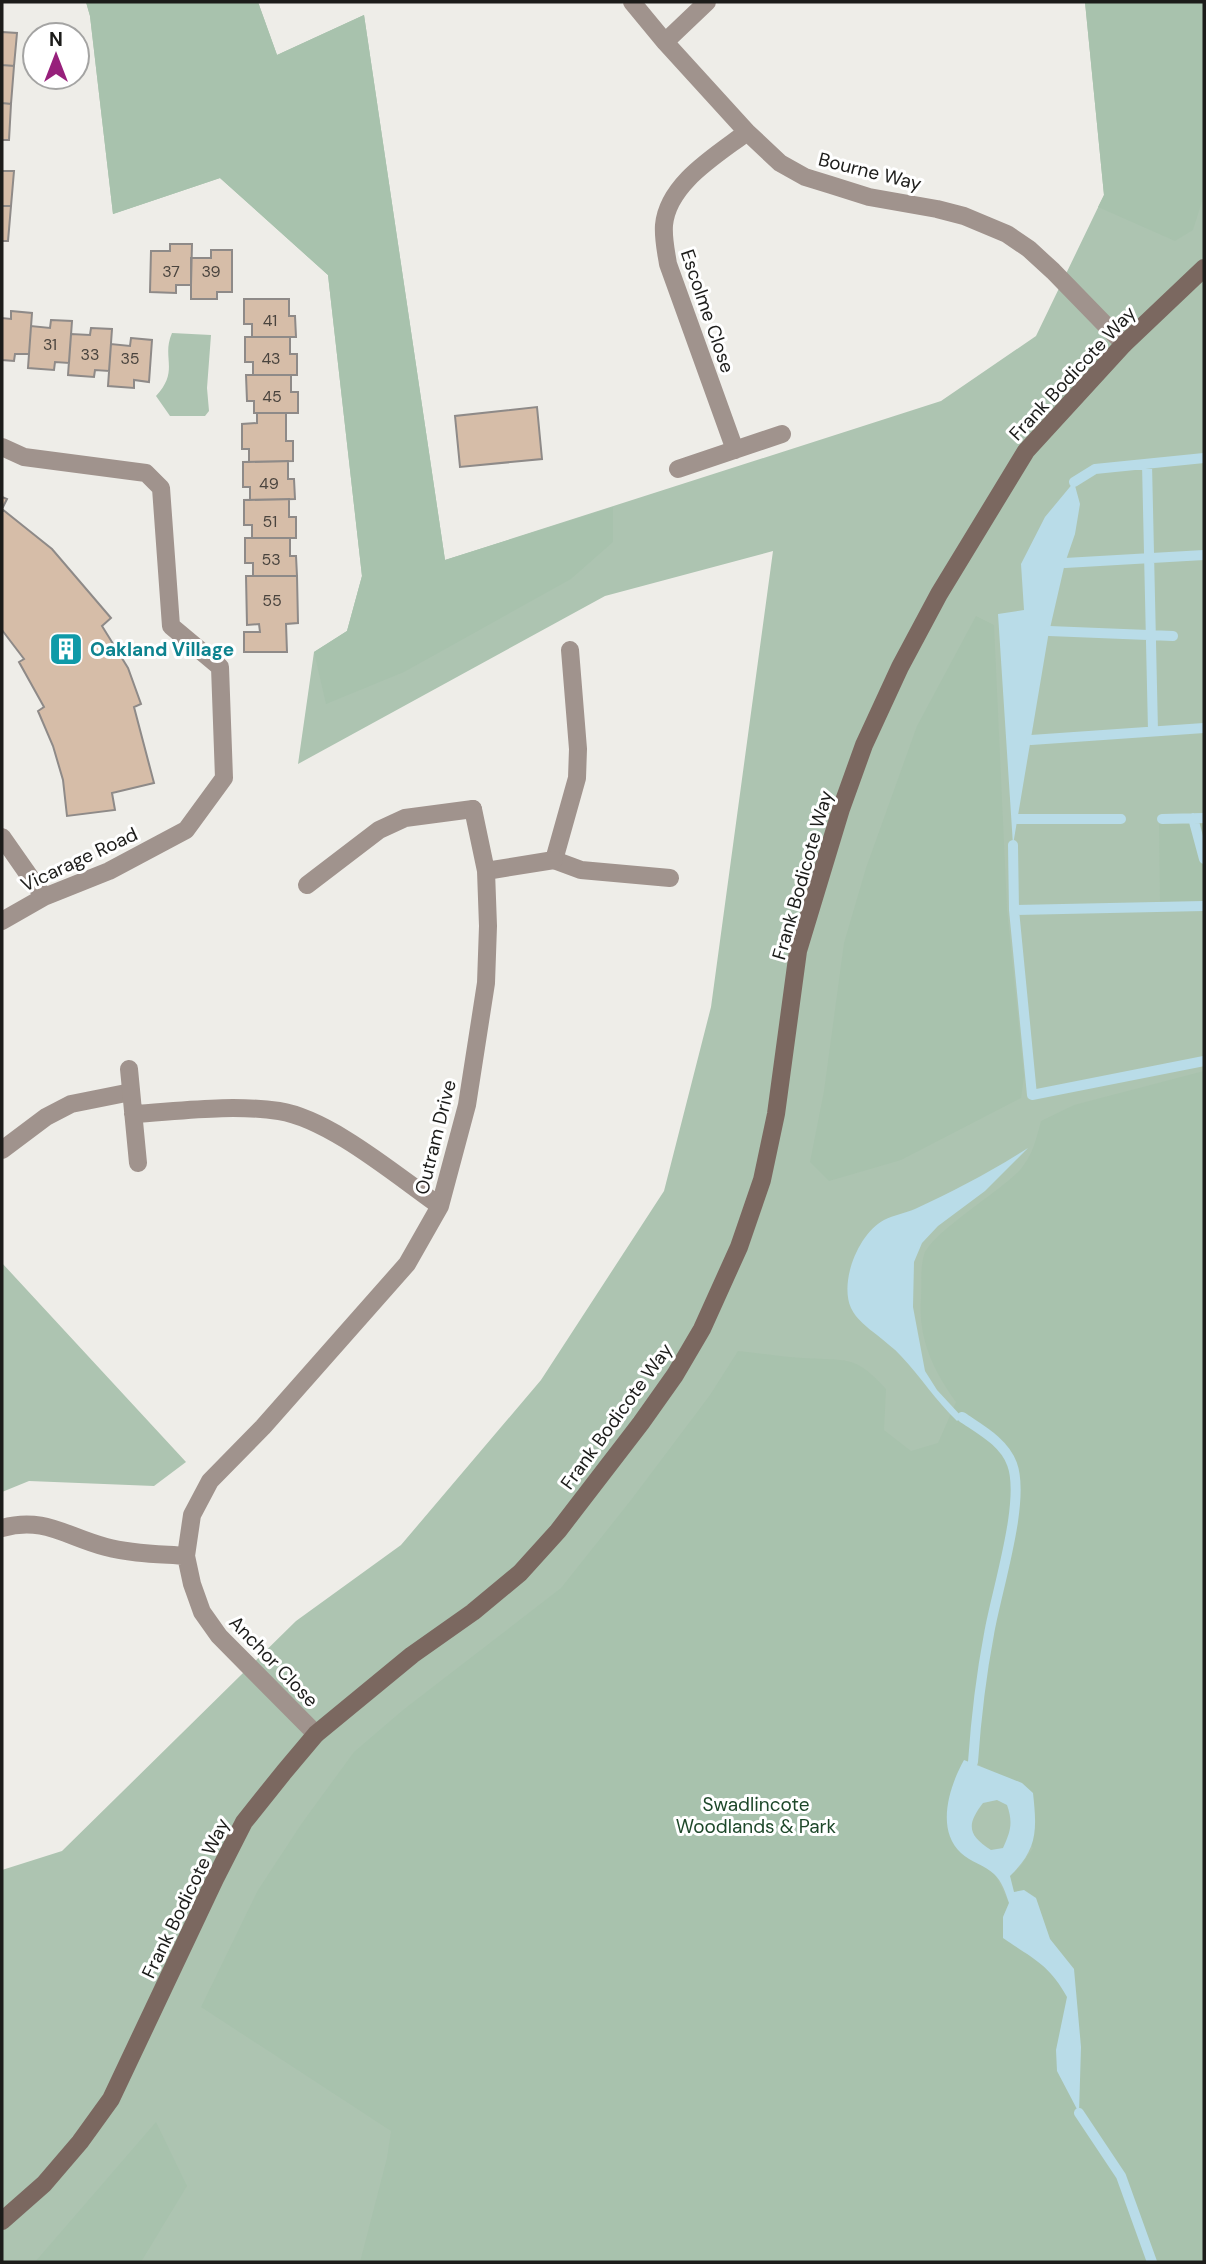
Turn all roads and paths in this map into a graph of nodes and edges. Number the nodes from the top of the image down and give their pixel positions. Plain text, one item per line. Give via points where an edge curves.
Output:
1 (632, 2) edge
2 (707, 2) edge
3 (665, 42) junction
4 (747, 132) junction
5 (1204, 268) edge
6 (1124, 344) junction
7 (782, 434) dead end
8 (2, 447) edge
9 (735, 450) junction
10 (677, 470) dead end
11 (570, 650) dead end
12 (2, 837) edge
13 (554, 860) junction
14 (486, 871) junction
15 (670, 878) dead end
16 (307, 885) dead end
17 (44, 897) junction
18 (2, 921) edge
19 (129, 1069) dead end
20 (131, 1091) junction
21 (133, 1114) junction
22 (2, 1150) edge
23 (138, 1163) dead end
24 (440, 1206) junction
25 (2, 1528) edge
26 (186, 1556) junction
27 (316, 1734) junction
28 (2, 2221) edge

1 - 3 street, Bourne Way
2 - 3 street
3 - 4 street, Bourne Way
4 - 6 street, Bourne Way via 780,163 804,177 869,197 964,216 1007,234 1053,271
4 - 9 street, Escolme Close via 684,183 664,222 668,264
5 - 6 street, Frank Bodicote Way
6 - 27 street, Frank Bodicote Way via 1026,451 939,594 864,745 798,951 762,1180 702,1329 641,1423 520,1573
7 - 9 street
8 - 17 street, Vicarage Road via 24,457 146,473 161,488 171,626 220,667 224,778 186,830 109,871
9 - 10 street
11 - 13 street via 577,778
12 - 17 street
13 - 14 street
13 - 15 street via 581,870
14 - 16 street, Outram Drive via 473,809 405,818 379,830
14 - 24 street, Outram Drive via 487,961 480,1034
17 - 18 street, Vicarage Road
19 - 20 street
20 - 21 street
20 - 22 street via 71,1104
21 - 23 street
21 - 24 street via 237,1108 281,1111 349,1143
24 - 26 street, Outram Drive via 407,1264 210,1481 192,1515
25 - 26 street via 28,1523 126,1551
26 - 27 street, Anchor Close via 202,1612 219,1636
27 - 28 street, Frank Bodicote Way via 244,1822 111,2099 44,2184

